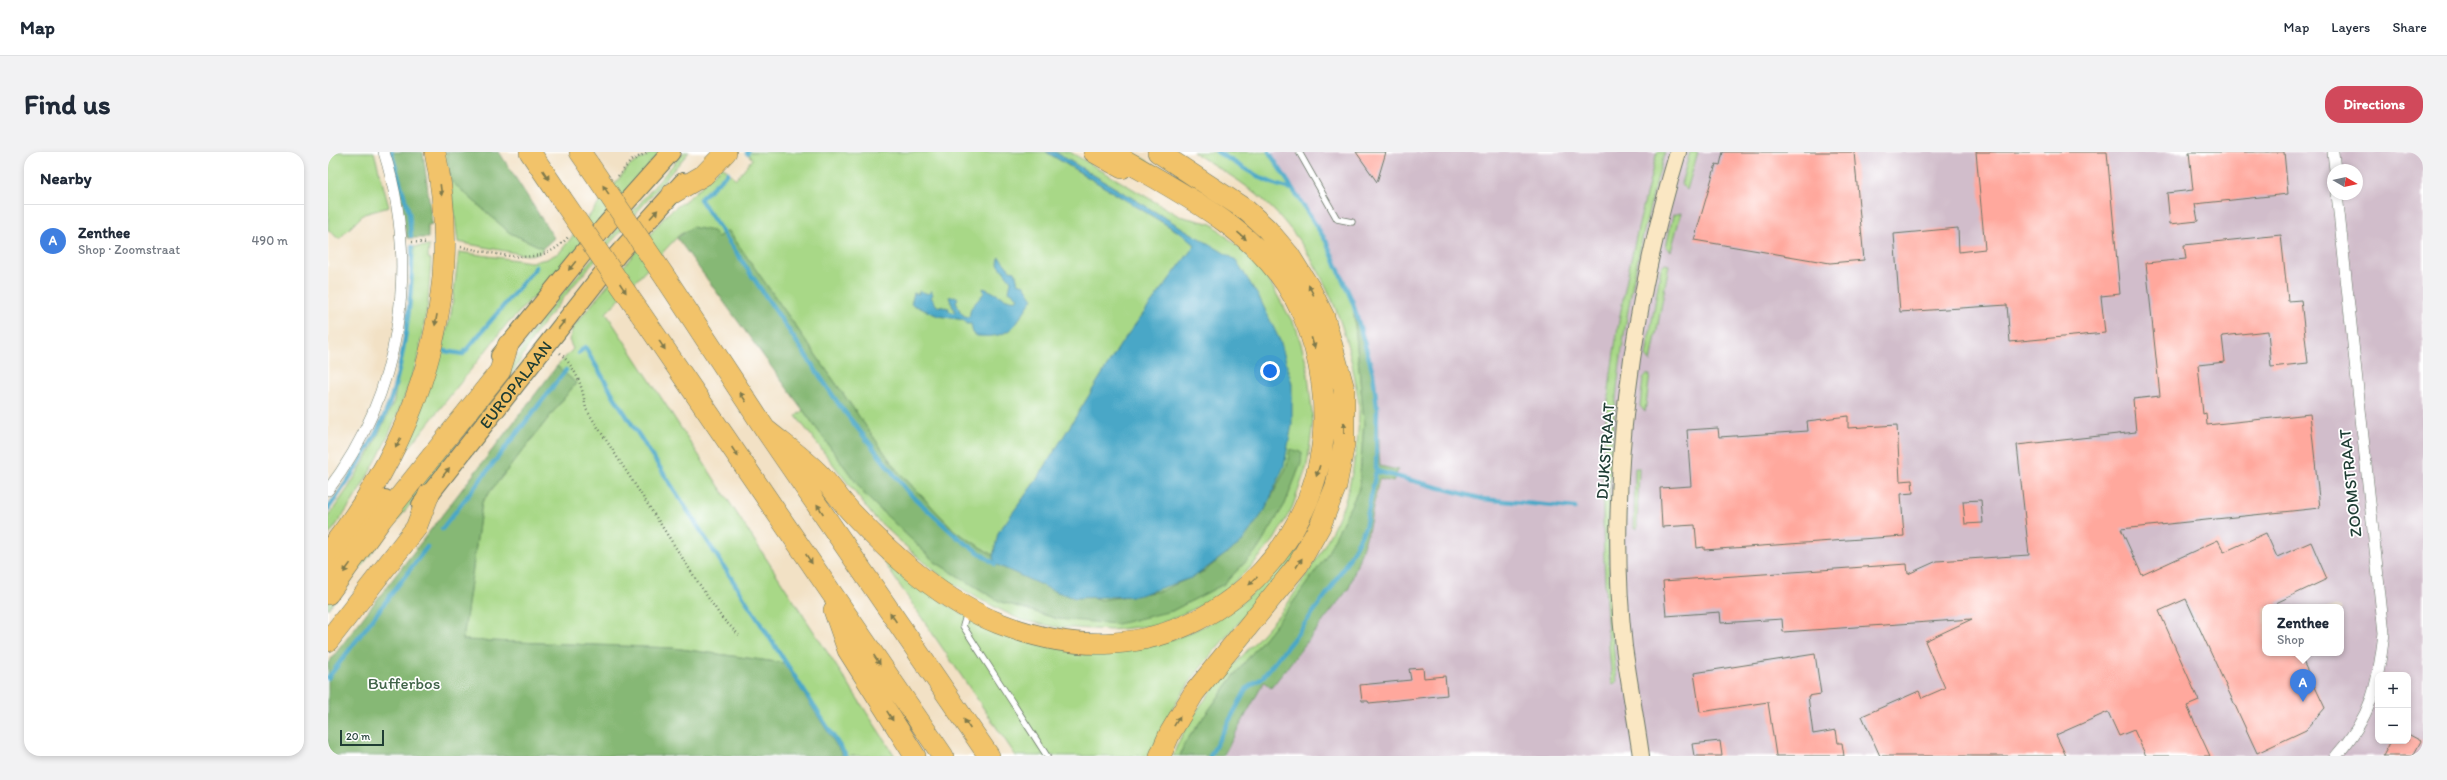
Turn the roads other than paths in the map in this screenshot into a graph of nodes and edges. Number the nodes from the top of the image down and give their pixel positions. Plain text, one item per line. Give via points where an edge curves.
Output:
1 (384, 152) edge
2 (435, 152) edge
3 (530, 152) edge
4 (671, 152) edge
5 (712, 152) edge
6 (726, 152) edge
7 (1094, 152) edge
8 (1111, 152) edge
9 (1158, 152) edge
10 (1172, 152) edge
11 (1299, 152) edge
12 (1678, 152) edge
13 (2333, 152) edge
14 (584, 158) edge
15 (2334, 164) edge
16 (673, 193) junction
17 (2338, 200) edge
18 (1211, 212) junction
19 (1352, 222) dead end
20 (1267, 229) junction
21 (508, 345) junction
22 (765, 429) junction
23 (328, 490) edge
24 (429, 494) junction
25 (328, 552) edge
26 (328, 568) edge
27 (824, 582) junction
28 (328, 594) edge
29 (968, 610) junction
30 (328, 624) edge
31 (328, 641) edge
32 (915, 756) edge
33 (943, 756) edge
34 (989, 756) edge
35 (1047, 756) edge
36 (1160, 756) edge
37 (1641, 756) edge
38 (2336, 756) edge

1 - 23 street via 401,231 402,287 396,333 384,386 374,412 356,448
2 -> 25 highway via 443,205 444,253 437,318 429,357 407,424 393,454 372,490
3 -> 27 highway, bridge
4 -> 21 main road, EUROPALAAN via 605,226
5 - 16 main road, EUROPALAAN
6 - 16 highway via 704,175
7 - 18 highway via 1179,203
8 - 18 highway
9 - 20 highway via 1232,199
10 - 20 highway via 1224,183 1243,198 1261,214
11 - 19 lane via 1337,219
12 - 37 street, DIJKSTRAAT via 1663,201 1641,299 1630,376 1622,469 1619,548 1624,646
13 - 15 street
22 -> 14 highway, bridge
24 -> 16 main road, EUROPALAAN via 618,254
17 - 38 street, ZOOMSTRAAT via 2384,633 2373,697 2354,736
18 -> 29 highway via 1250,243 1286,284 1311,335 1319,362 1324,396 1324,433 1320,463 1306,506 1287,542 1268,568 1213,613 1182,628 1154,637 1114,643 1074,643 1039,636
36 -> 20 highway via 1170,733 1194,693 1298,565 1320,526 1336,486 1344,444 1344,389 1324,317 1289,255
21 - 26 main road, EUROPALAAN
21 -> 28 highway via 500,371 381,520
22 - 29 highway via 818,472 854,516 912,569
34 -> 22 highway
24 - 30 main road, EUROPALAAN
24 - 31 highway via 416,528
27 -> 32 highway via 848,650
27 -> 33 highway
29 - 35 lane via 963,626

